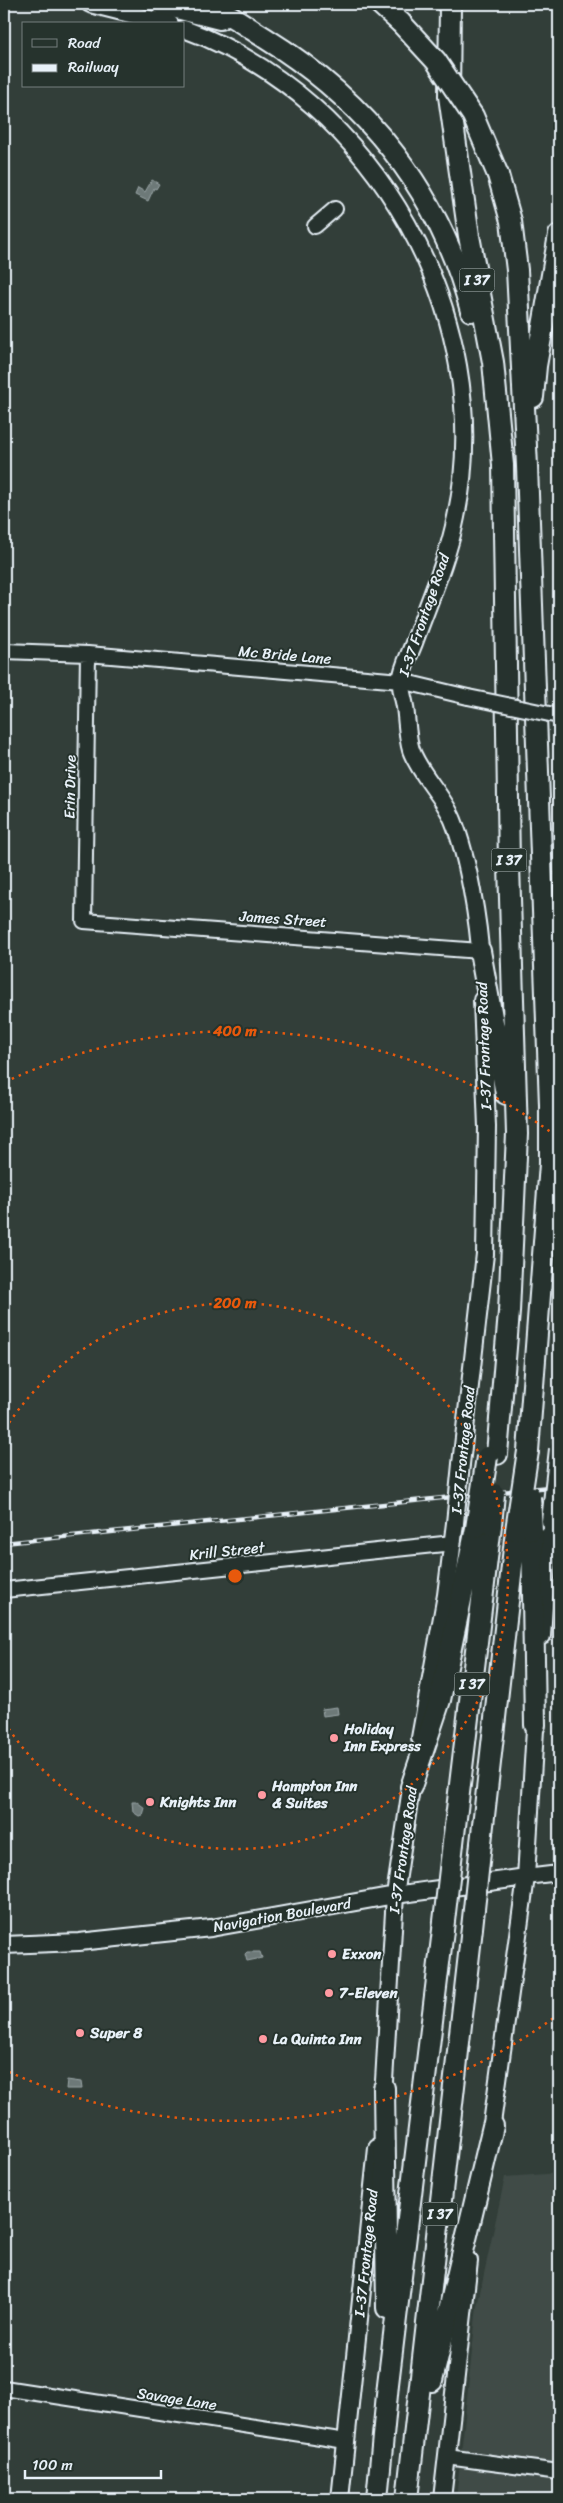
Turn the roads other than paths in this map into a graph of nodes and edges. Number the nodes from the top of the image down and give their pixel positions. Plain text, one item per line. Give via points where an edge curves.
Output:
1 (90, 4) edge
2 (161, 4) edge
3 (206, 4) edge
4 (380, 4) edge
5 (450, 4) edge
6 (162, 22) edge
7 (246, 26) junction
8 (185, 29) edge
9 (335, 209) dead end
10 (315, 226) dead end
11 (559, 235) edge
12 (502, 465) junction
13 (527, 466) junction
14 (4, 651) edge
15 (88, 654) junction
16 (401, 681) junction
17 (559, 716) edge
18 (84, 921) joint
19 (480, 951) junction
20 (559, 1036) edge
21 (550, 1105) junction
22 (511, 1255) junction
23 (559, 1445) edge
24 (483, 1526) junction
25 (524, 1530) junction
26 (453, 1543) junction
27 (4, 1590) edge
28 (535, 1725) junction
29 (411, 1787) junction
30 (559, 1873) edge
31 (526, 1877) junction
32 (395, 1895) junction
33 (4, 1944) edge
34 (384, 2088) junction
35 (493, 2126) junction
36 (388, 2384) junction
37 (4, 2388) edge
38 (346, 2441) junction
39 (447, 2457) junction
40 (411, 2468) junction
41 (559, 2472) edge
42 (340, 2499) edge
43 (377, 2499) edge
44 (407, 2499) edge
45 (442, 2499) edge

1 - 6 main road
2 - 7 highway
3 - 7 highway
4 - 13 highway, bridge via 436,61 473,116 498,175 511,221 517,270
5 - 12 highway, I 37 via 449,96 469,236 494,362
7 - 12 highway via 295,56 334,87 375,128 409,171 439,222 464,285 480,343 494,440
8 - 16 main road, I-37 Frontage Road via 241,55 292,87 338,129 389,193 417,239 444,305 458,368 463,460 456,516
9 - 10 street
11 - 13 highway, I 37 via 536,366
12 - 22 highway, I 37 via 517,1134
13 - 21 highway, I 37
14 - 15 street, Mc Bride Lane
15 - 16 street, Mc Bride Lane
15 - 18 street, Erin Drive
16 - 17 street, Mc Bride Lane, bridge
16 - 19 main road, I-37 Frontage Road via 411,750 452,819 470,883
18 - 19 street, James Street
19 - 22 highway via 507,1101
19 - 26 main road, I-37 Frontage Road, bridge via 487,1127 485,1254
20 - 21 highway
21 - 25 highway, I 37, bridge via 550,1164
22 - 24 highway, I 37, bridge via 504,1376
23 - 28 main road, bridge
24 - 29 highway via 440,1700
24 - 36 highway, I 37, bridge via 453,1843
25 - 28 highway
25 - 40 highway, I 37, bridge via 481,1843
26 - 27 street, Krill Street
26 - 29 main road, I-37 Frontage Road
28 - 31 main road
29 - 32 main road, I-37 Frontage Road
30 - 31 street, Navigation Boulevard
31 - 32 main road, Navigation Boulevard
31 - 35 main road
32 - 33 main road, Navigation Boulevard via 182,1931 79,1942
32 - 34 main road, I-37 Frontage Road
34 - 36 highway
34 - 38 main road, I-37 Frontage Road
35 - 39 main road via 466,2278
35 - 40 highway
36 - 43 highway, I 37
37 - 38 street, Savage Lane
38 - 42 main road, I-37 Frontage Road
39 - 41 street
39 - 45 main road
40 - 44 highway, I 37

